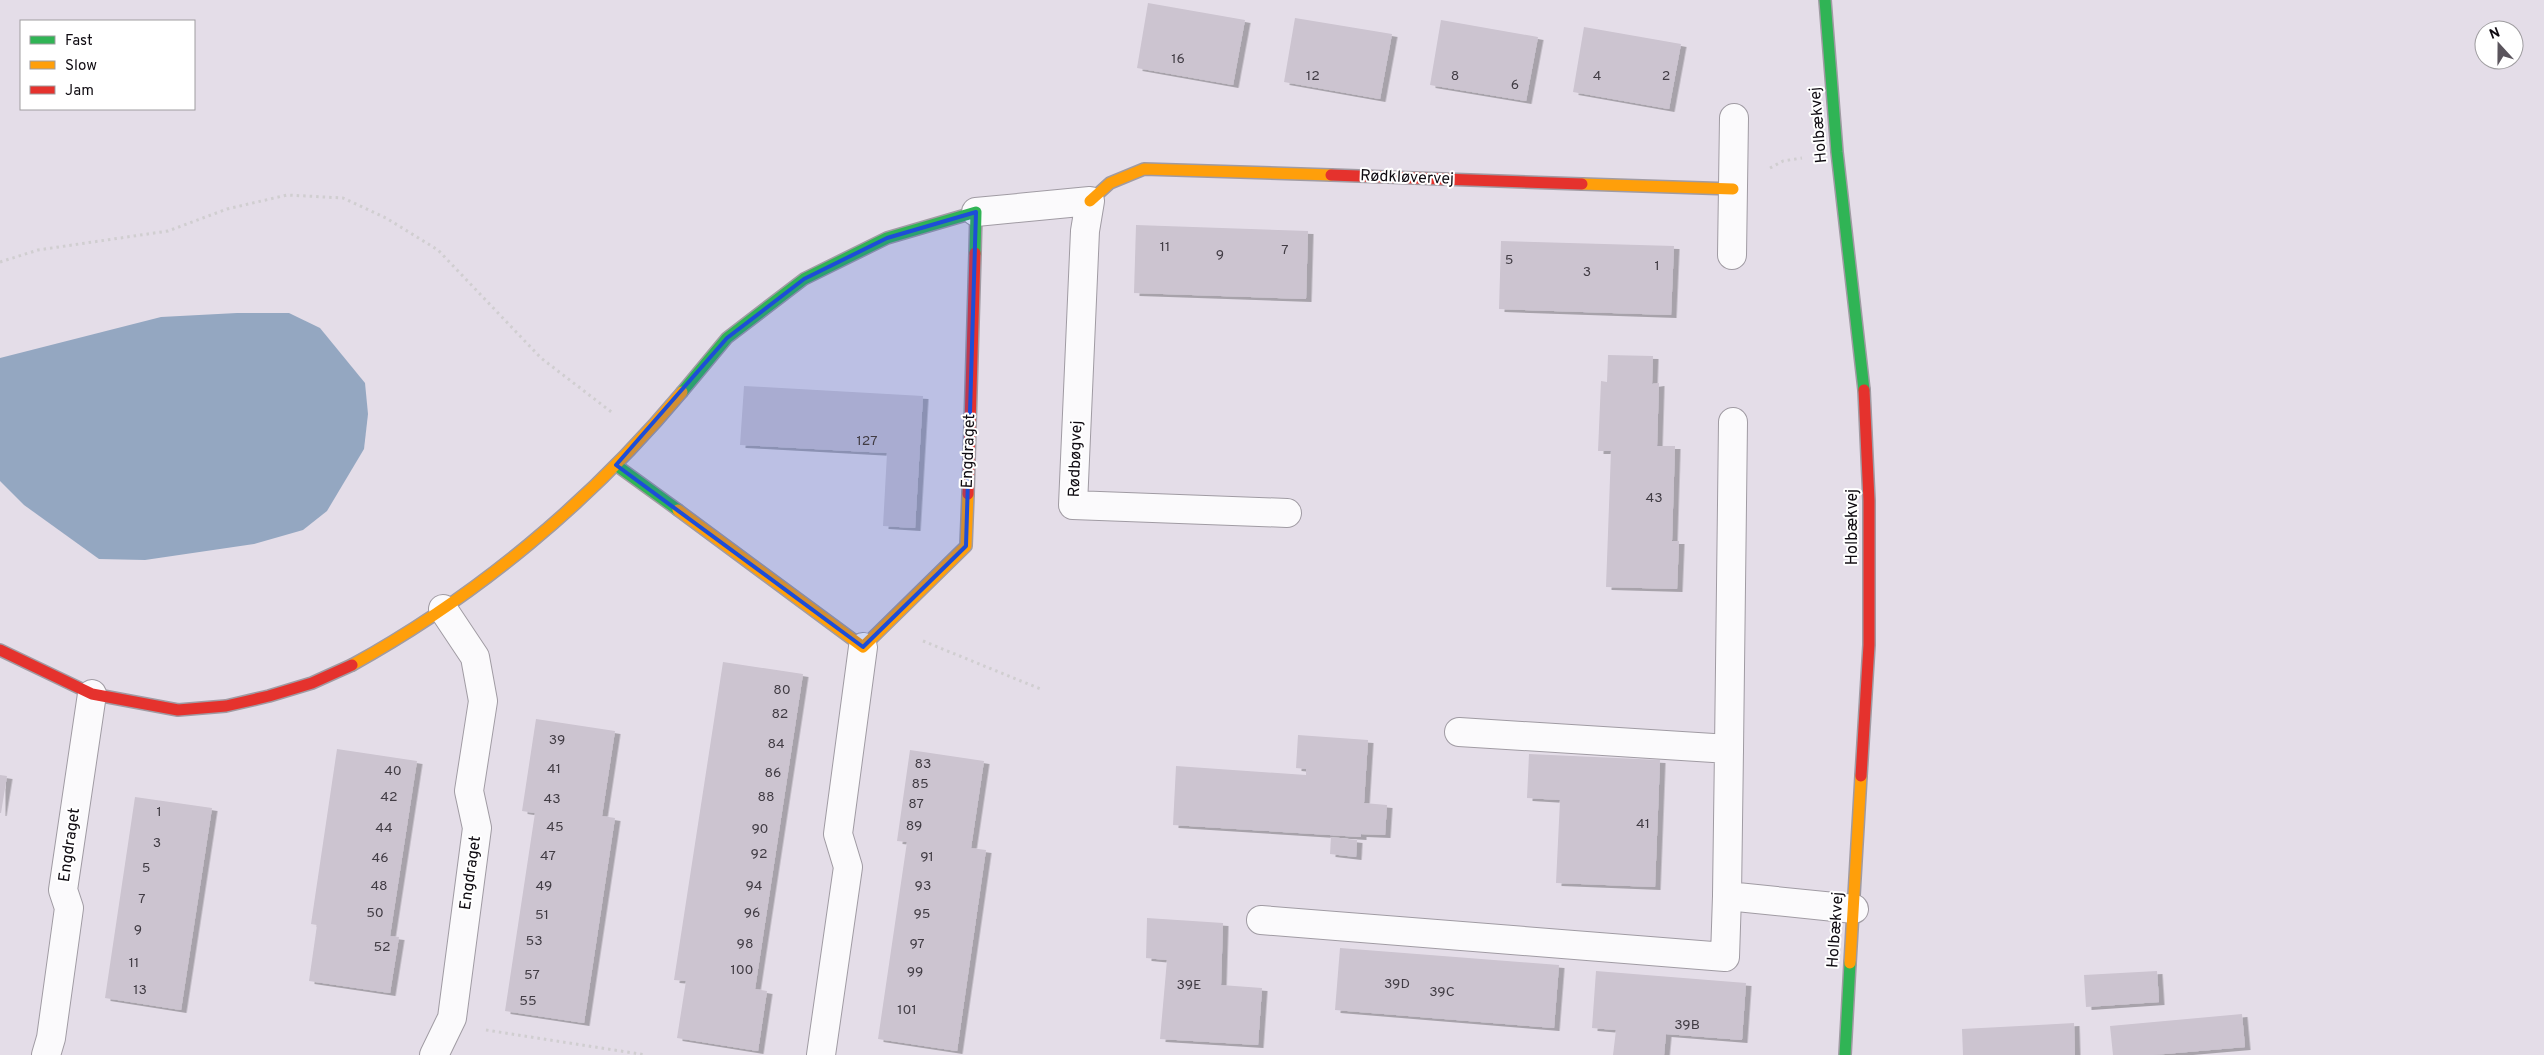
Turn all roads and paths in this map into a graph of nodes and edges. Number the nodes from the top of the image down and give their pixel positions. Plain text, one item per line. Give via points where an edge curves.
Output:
1 (1825, 0) edge
2 (1734, 118) dead end
3 (1837, 152) junction
4 (1733, 189) junction
5 (1090, 201) junction
6 (976, 212) junction
7 (1732, 255) dead end
8 (0, 262) edge
9 (1733, 422) dead end
10 (644, 437) junction
11 (616, 465) junction
12 (1287, 513) dead end
13 (443, 609) junction
14 (890, 621) junction
15 (863, 647) junction
16 (0, 650) edge
17 (1043, 690) dead end
18 (92, 694) junction
19 (1459, 732) dead end
20 (1729, 749) junction
21 (1727, 896) junction
22 (1854, 909) junction
23 (1261, 920) dead end
24 (448, 1025) junction
25 (46, 1055) edge
26 (434, 1055) edge
27 (646, 1055) edge
28 (820, 1055) edge
29 (1844, 1055) edge

1 - 3 street, Holbækvej
2 - 4 street
3 - 4 path via 1783,161
3 - 22 street, Holbækvej via 1864,387 1870,501 1869,645
4 - 5 street, Rødkløvervej via 1144,169 1110,183
4 - 7 street
5 - 6 street
5 - 12 street, Rødbøgvej via 1085,231 1073,505
6 - 10 street via 887,238 804,279 727,338
6 - 14 street, Engdraget via 966,546
8 - 10 path via 38,250 168,231 227,209 287,194 343,198 386,218 438,250 541,358
9 - 20 street
10 - 11 street
11 - 13 street via 532,542
11 - 15 street
13 - 18 street via 353,664 312,683 269,696 226,706 178,710
13 - 24 street, Engdraget via 475,657 482,700 469,790 477,828 452,1018
14 - 15 street, Engdraget
14 - 17 path via 907,634
15 - 28 street via 838,834 848,867
16 - 18 street
18 - 25 street, Engdraget via 64,890 69,908
19 - 20 street
20 - 21 street
21 - 22 street
21 - 23 street via 1725,957
22 - 29 street, Holbækvej
24 - 26 street, Engdraget
24 - 27 path

